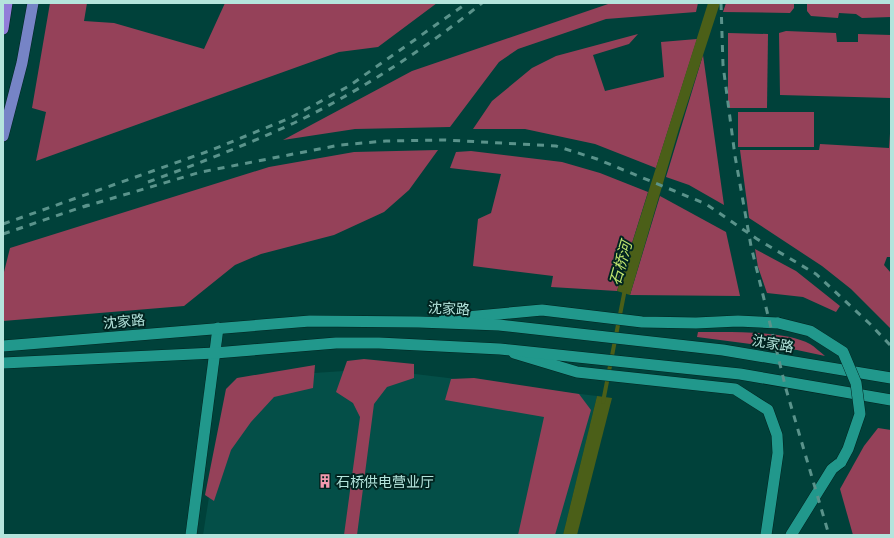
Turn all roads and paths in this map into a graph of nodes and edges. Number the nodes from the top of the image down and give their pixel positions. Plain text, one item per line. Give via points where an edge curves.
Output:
1 (7, 3) edge
2 (33, 3) edge
3 (3, 29) edge
4 (3, 136) edge
5 (419, 322) junction
6 (218, 328) junction
7 (4, 346) edge
8 (500, 349) junction
9 (215, 353) junction
10 (6, 362) edge
11 (891, 378) edge
12 (891, 400) edge
13 (191, 535) edge
14 (766, 535) edge
15 (791, 535) edge

1 - 3 highway
2 - 4 main road via 22,63
5 - 6 main road, 沈家路 via 310,321
5 - 11 main road, 沈家路 via 499,325 723,350
5 - 15 main road, bridge via 542,310 629,320 696,323 738,320 778,323 810,330 843,352 856,383 860,414 841,462 832,469
6 - 7 main road, 沈家路
6 - 9 main road
8 - 9 main road via 336,343
8 - 12 main road via 740,374
8 - 14 main road via 577,372 734,389 768,410 776,435 778,453
9 - 10 main road
9 - 13 main road

